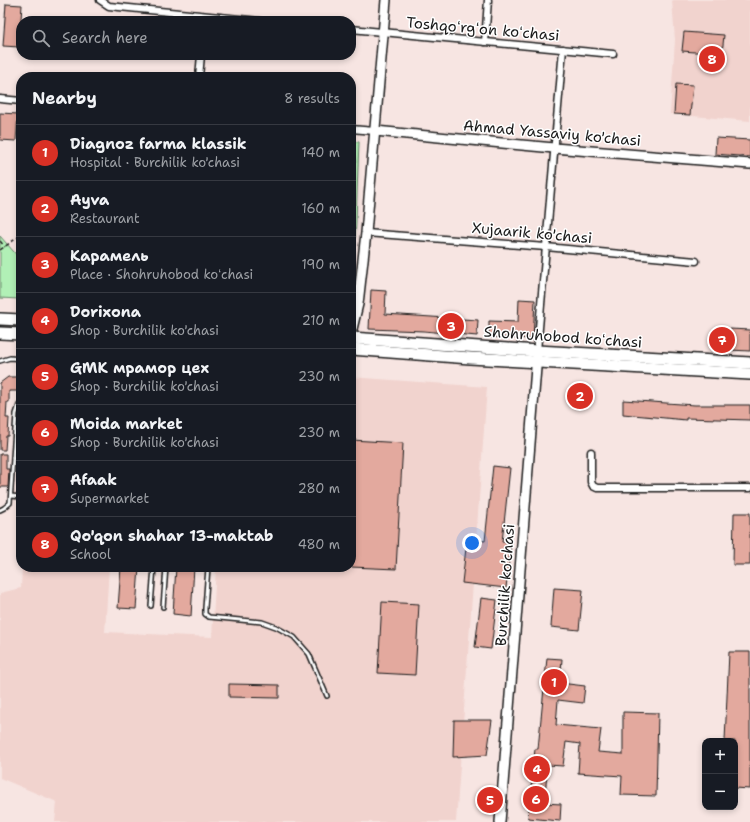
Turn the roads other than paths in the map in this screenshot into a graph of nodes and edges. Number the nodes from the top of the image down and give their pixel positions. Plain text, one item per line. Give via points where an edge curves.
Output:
1 (100, 0) edge
2 (386, 0) edge
3 (488, 0) edge
4 (188, 16) edge
5 (356, 29) edge
6 (383, 32) junction
7 (486, 42) junction
8 (563, 50) junction
9 (613, 54) dead end
10 (201, 60) edge
11 (199, 72) edge
12 (0, 100) edge
13 (16, 101) edge
14 (356, 129) edge
15 (375, 131) junction
16 (554, 148) junction
17 (750, 164) edge
18 (366, 233) junction
19 (546, 247) junction
20 (696, 261) dead end
21 (356, 313) edge
22 (0, 319) edge
23 (16, 320) edge
24 (2, 334) edge
25 (16, 334) edge
26 (356, 338) edge
27 (356, 349) edge
28 (537, 356) junction
29 (16, 359) edge
30 (0, 361) edge
31 (750, 363) edge
32 (750, 374) edge
33 (16, 414) edge
34 (15, 442) joint
35 (591, 452) dead end
36 (13, 458) junction
37 (16, 458) edge
38 (750, 488) edge
39 (11, 496) junction
40 (16, 496) edge
41 (0, 510) edge
42 (154, 572) edge
43 (166, 572) edge
44 (208, 572) edge
45 (151, 606) dead end
46 (163, 607) dead end
47 (327, 696) dead end
48 (500, 822) edge

1 - 4 street via 109,6
2 - 6 street
3 - 7 street
5 - 6 street, Toshqoʻrgʻon koʻchasi
6 - 7 street, Toshqoʻrgʻon koʻchasi
6 - 15 street
7 - 8 street, Toshqoʻrgʻon koʻchasi
8 - 9 street, Toshqoʻrgʻon koʻchasi
8 - 16 street
10 - 11 street
12 - 13 street
14 - 15 street, Ahmad Yassaviy ko'chasi
15 - 16 street, Ahmad Yassaviy ko'chasi
15 - 18 street
16 - 17 street, Ahmad Yassaviy ko'chasi
16 - 19 street
18 - 19 street, Xujaarik ko'chasi
18 - 21 street
19 - 20 street, Xujaarik ko'chasi
19 - 28 street
22 - 23 highway
24 - 25 highway
26 - 28 highway, Shohruhobod koʻchasi
27 - 28 highway, Shohruhobod koʻchasi
28 - 31 highway, Shohruhobod koʻchasi
28 - 32 highway, Shohruhobod koʻchasi
28 - 48 street, Burchilik ko'chasi
29 - 30 lane
33 - 34 lane
34 - 36 lane
35 - 38 street via 591,482 597,488
36 - 37 lane
36 - 39 lane
39 - 40 lane
39 - 41 lane via 10,503
42 - 45 lane
43 - 46 lane
44 - 47 lane via 206,614 209,617 262,622 294,637 309,654

